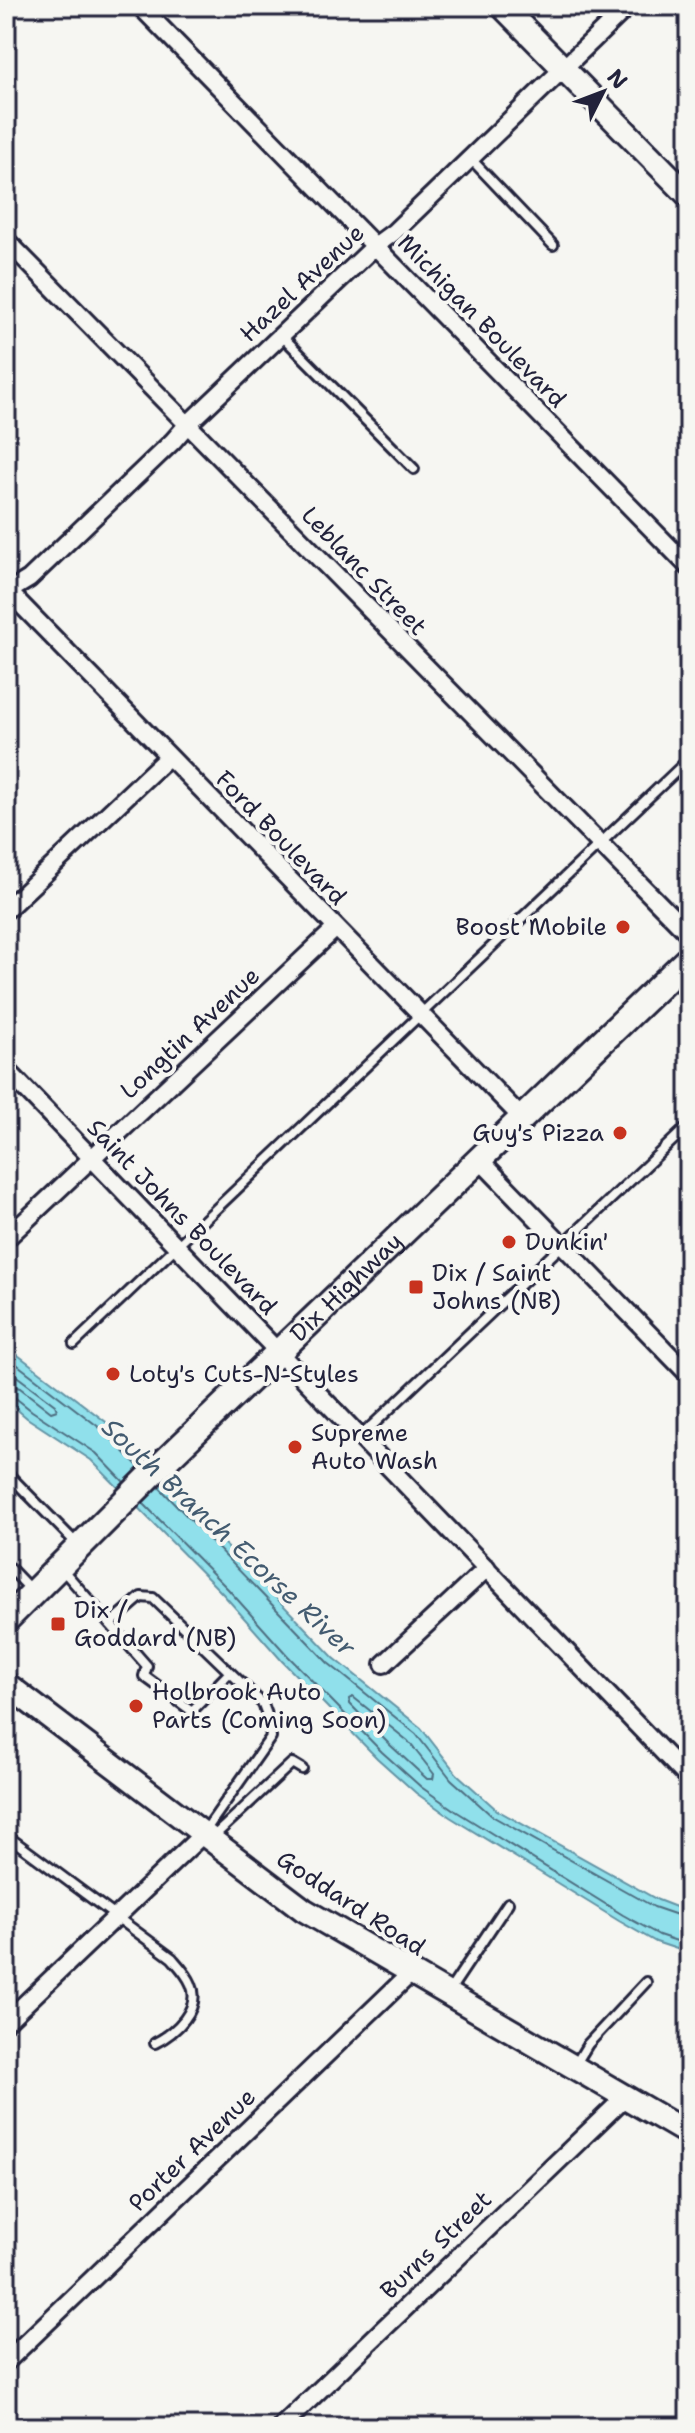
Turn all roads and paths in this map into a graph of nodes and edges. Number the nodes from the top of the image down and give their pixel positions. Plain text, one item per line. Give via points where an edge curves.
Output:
1 (140, 6) edge
2 (502, 6) edge
3 (628, 6) edge
4 (563, 68) junction
5 (470, 158) junction
6 (689, 196) edge
7 (6, 240) edge
8 (553, 245) dead end
9 (375, 246) junction
10 (281, 335) junction
11 (187, 425) junction
12 (414, 469) dead end
13 (689, 567) edge
14 (7, 591) edge
15 (168, 757) junction
16 (689, 759) edge
17 (600, 844) junction
18 (6, 910) edge
19 (336, 928) junction
20 (689, 934) edge
21 (689, 958) edge
22 (420, 1014) junction
23 (6, 1069) edge
24 (523, 1119) junction
25 (689, 1125) edge
26 (92, 1159) junction
27 (480, 1160) junction
28 (6, 1239) edge
29 (562, 1245) junction
30 (175, 1246) junction
31 (74, 1344) dead end
32 (279, 1353) junction
33 (689, 1375) edge
34 (360, 1437) junction
35 (6, 1472) edge
36 (80, 1546) junction
37 (6, 1564) edge
38 (60, 1567) junction
39 (487, 1568) junction
40 (33, 1593) junction
41 (6, 1620) edge
42 (110, 1624) junction
43 (384, 1664) dead end
44 (230, 1672) junction
45 (6, 1684) edge
46 (302, 1769) dead end
47 (686, 1772) edge
48 (6, 1835) edge
49 (207, 1836) junction
50 (508, 1903) dead end
51 (116, 1917) junction
52 (411, 1973) junction
53 (646, 1982) dead end
54 (447, 1994) junction
55 (6, 2022) edge
56 (155, 2043) dead end
57 (574, 2067) junction
58 (625, 2097) junction
59 (689, 2134) edge
60 (6, 2362) edge
61 (281, 2427) edge

1 - 9 street, Michigan Boulevard
2 - 4 street
3 - 4 street, Hazel Avenue
4 - 5 street, Hazel Avenue
4 - 6 street
5 - 8 lane
5 - 9 street, Hazel Avenue
7 - 11 street, Leblanc Street
9 - 10 street, Hazel Avenue
9 - 13 street, Michigan Boulevard
10 - 11 street, Hazel Avenue
10 - 12 lane
11 - 14 street, Hazel Avenue via 29,579
11 - 17 street, Leblanc Street
14 - 15 street, Ford Boulevard
15 - 18 street
15 - 19 street, Ford Boulevard
16 - 17 lane
17 - 20 street, Leblanc Street
17 - 22 lane
19 - 22 street, Ford Boulevard
19 - 26 street, Longtin Avenue
21 - 24 main road, Dix Highway
22 - 24 street, Ford Boulevard
22 - 30 lane
23 - 26 street, Saint Johns Boulevard
24 - 27 main road, Dix Highway
25 - 29 lane
26 - 28 street, Longtin Avenue
26 - 30 street, Saint Johns Boulevard
27 - 29 street
27 - 32 main road, Dix Highway
29 - 33 street
29 - 34 lane
30 - 31 lane
30 - 32 street, Saint Johns Boulevard
32 - 34 street, Saint Johns Boulevard
32 - 36 main road, Dix Highway
34 - 39 street, Saint Johns Boulevard
35 - 36 lane
36 - 38 main road, Dix Highway
37 - 40 lane
38 - 40 main road, Dix Highway
38 - 42 lane
39 - 43 street
39 - 47 street, Saint Johns Boulevard
40 - 41 main road, Dix Highway
42 - 44 lane via 141,1597 153,1598
42 - 44 lane via 147,1666 144,1676 192,1711
44 - 49 lane via 263,1704 271,1737
45 - 49 street, Goddard Road
46 - 49 lane via 292,1763
48 - 51 lane
49 - 51 street
49 - 52 street, Goddard Road via 304,1910
50 - 54 lane
51 - 55 street
51 - 56 lane via 172,1958 192,1985 190,2010 181,2024
52 - 54 street, Goddard Road
52 - 60 street, Porter Avenue
53 - 57 lane via 588,2044
54 - 57 street, Goddard Road
57 - 58 street, Goddard Road
58 - 59 street, Goddard Road
58 - 61 street, Burns Street

